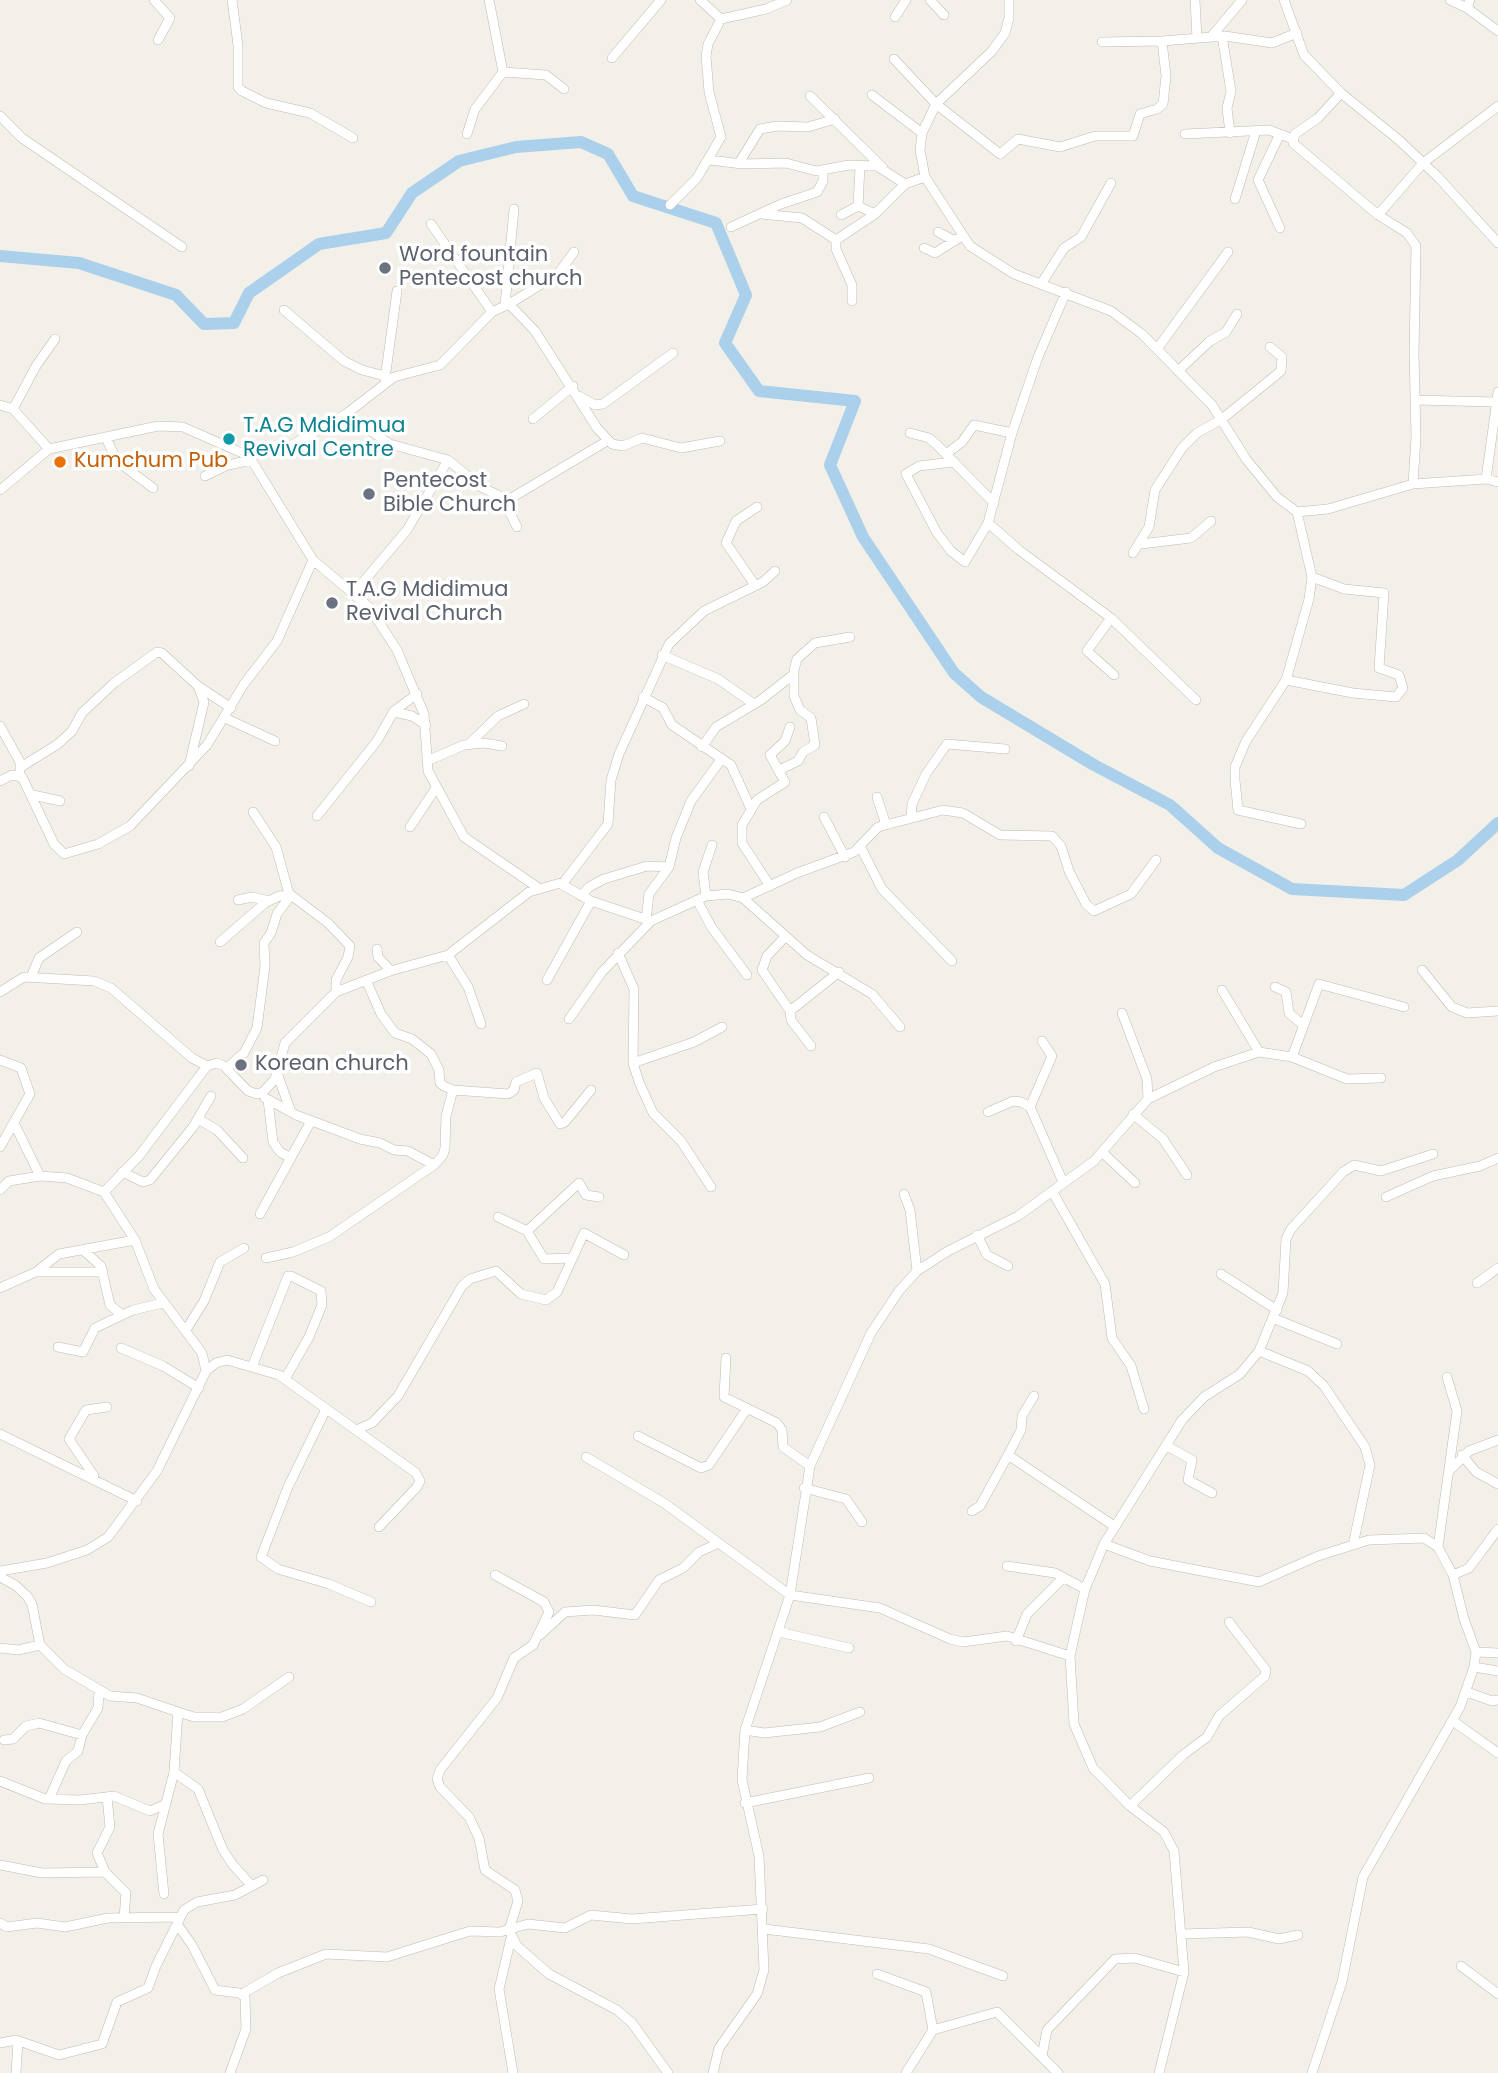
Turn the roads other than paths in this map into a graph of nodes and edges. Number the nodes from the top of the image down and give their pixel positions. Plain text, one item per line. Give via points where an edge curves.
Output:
1 (153, 0) edge
2 (232, 0) edge
3 (489, 0) edge
4 (661, 0) edge
5 (700, 0) edge
6 (786, 0) edge
7 (906, 0) edge
8 (930, 0) edge
9 (1009, 0) edge
10 (1195, 0) edge
11 (1242, 0) edge
12 (1284, 0) edge
13 (1450, 0) edge
14 (1469, 4) edge
15 (944, 15) dead end
16 (895, 17) dead end
17 (720, 19) junction
18 (1196, 20) junction
19 (1498, 31) edge
20 (1297, 33) junction
21 (1216, 35) junction
22 (1197, 38) junction
23 (158, 40) dead end
24 (1102, 41) dead end
25 (1162, 41) junction
26 (612, 58) dead end
27 (894, 59) dead end
28 (503, 72) junction
29 (564, 89) dead end
30 (1341, 93) junction
31 (872, 95) dead end
32 (810, 96) dead end
33 (936, 104) junction
34 (1498, 106) edge
35 (0, 116) edge
36 (835, 119) junction
37 (1256, 131) junction
38 (922, 133) junction
39 (467, 134) dead end
40 (1185, 134) dead end
41 (1230, 134) junction
42 (1280, 134) junction
43 (354, 138) dead end
44 (1293, 139) junction
45 (710, 160) junction
46 (739, 163) junction
47 (1423, 163) junction
48 (860, 166) junction
49 (883, 168) junction
50 (823, 170) junction
51 (925, 177) junction
52 (1111, 183) dead end
53 (905, 184) junction
54 (1235, 199) dead end
55 (670, 205) dead end
56 (858, 206) junction
57 (514, 209) dead end
58 (761, 214) junction
59 (874, 214) junction
60 (841, 215) dead end
61 (1378, 215) junction
62 (431, 224) dead end
63 (731, 227) dead end
64 (1280, 228) dead end
65 (938, 232) dead end
66 (959, 238) junction
67 (836, 240) junction
68 (1498, 243) edge
69 (182, 247) dead end
70 (923, 247) dead end
71 (1228, 251) dead end
72 (574, 253) dead end
73 (1041, 284) junction
74 (397, 291) dead end
75 (1066, 292) junction
76 (852, 302) dead end
77 (507, 304) junction
78 (284, 310) dead end
79 (492, 312) junction
80 (1237, 314) dead end
81 (55, 339) dead end
82 (1270, 346) dead end
83 (1157, 349) junction
84 (673, 352) dead end
85 (1178, 371) junction
86 (385, 379) junction
87 (573, 386) junction
88 (579, 396) junction
89 (1497, 397) edge
90 (1415, 400) junction
91 (0, 405) edge
92 (13, 409) junction
93 (533, 419) dead end
94 (1222, 419) junction
95 (371, 431) dead end
96 (910, 433) dead end
97 (1012, 433) junction
98 (106, 438) junction
99 (607, 441) junction
100 (720, 441) dead end
101 (48, 449) junction
102 (946, 454) junction
103 (251, 458) junction
104 (448, 460) junction
105 (953, 461) junction
106 (205, 476) dead end
107 (1486, 479) junction
108 (1498, 482) edge
109 (1413, 484) junction
110 (153, 488) dead end
111 (0, 490) edge
112 (508, 500) junction
113 (994, 503) junction
114 (757, 507) dead end
115 (1297, 512) junction
116 (1211, 521) dead end
117 (988, 523) junction
118 (517, 527) dead end
119 (1140, 544) junction
120 (1133, 553) dead end
121 (313, 560) junction
122 (775, 571) dead end
123 (1312, 577) junction
124 (755, 585) junction
125 (353, 594) junction
126 (1111, 618) junction
127 (850, 637) dead end
128 (662, 655) junction
129 (794, 674) junction
130 (1114, 675) dead end
131 (1286, 680) junction
132 (198, 686) junction
133 (417, 694) junction
134 (643, 697) junction
135 (1196, 700) dead end
136 (524, 704) dead end
137 (754, 704) junction
138 (230, 708) junction
139 (394, 712) junction
140 (225, 718) junction
141 (426, 725) junction
142 (0, 726) edge
143 (790, 727) dead end
144 (275, 741) dead end
145 (469, 744) junction
146 (502, 746) dead end
147 (702, 747) junction
148 (1005, 749) dead end
149 (427, 761) junction
150 (720, 761) junction
151 (189, 767) junction
152 (779, 769) junction
153 (20, 771) junction
154 (0, 781) edge
155 (436, 788) junction
156 (33, 795) junction
157 (877, 797) dead end
158 (60, 801) dead end
159 (750, 807) junction
160 (253, 811) dead end
161 (317, 816) dead end
162 (824, 817) dead end
163 (911, 817) junction
164 (1301, 824) dead end
165 (886, 825) junction
166 (410, 827) dead end
167 (712, 845) dead end
168 (861, 848) junction
169 (845, 857) junction
170 (1156, 860) dead end
171 (669, 867) junction
172 (561, 884) junction
173 (770, 886) junction
174 (540, 890) junction
175 (290, 895) junction
176 (580, 896) junction
177 (701, 898) junction
178 (743, 898) junction
179 (238, 900) dead end
180 (269, 901) junction
181 (591, 901) junction
182 (648, 920) junction
183 (76, 932) dead end
184 (784, 938) junction
185 (220, 942) dead end
186 (377, 949) dead end
187 (618, 953) junction
188 (448, 955) junction
189 (953, 961) dead end
190 (391, 971) junction
191 (1422, 971) dead end
192 (839, 972) junction
193 (747, 975) dead end
194 (31, 977) junction
195 (366, 980) junction
196 (547, 980) dead end
197 (1275, 987) dead end
198 (1223, 990) dead end
199 (0, 992) edge
200 (336, 992) junction
201 (1404, 1007) dead end
202 (790, 1011) junction
203 (1498, 1011) edge
204 (1122, 1013) dead end
205 (569, 1019) dead end
206 (481, 1024) dead end
207 (1303, 1025) junction
208 (722, 1027) dead end
209 (900, 1027) dead end
210 (1042, 1041) dead end
211 (811, 1046) dead end
212 (1259, 1052) junction
213 (1293, 1057) junction
214 (0, 1060) edge
215 (633, 1063) junction
216 (207, 1066) junction
217 (228, 1067) junction
218 (277, 1073) junction
219 (1381, 1078) dead end
220 (453, 1090) junction
221 (591, 1090) dead end
222 (257, 1094) junction
223 (211, 1096) dead end
224 (1148, 1099) junction
225 (268, 1100) junction
226 (1030, 1107) junction
227 (291, 1112) junction
228 (988, 1112) dead end
229 (1133, 1114) junction
230 (198, 1119) junction
231 (311, 1121) junction
232 (14, 1123) junction
233 (0, 1147) edge
234 (1103, 1153) junction
235 (1433, 1154) dead end
236 (1498, 1157) edge
237 (243, 1158) dead end
238 (291, 1158) junction
239 (434, 1165) junction
240 (122, 1172) junction
241 (1187, 1175) dead end
242 (40, 1176) junction
243 (1063, 1182) junction
244 (1135, 1183) dead end
245 (711, 1187) dead end
246 (0, 1190) edge
247 (1052, 1191) junction
248 (104, 1192) junction
249 (904, 1194) dead end
250 (599, 1197) dead end
251 (1386, 1197) dead end
252 (260, 1214) dead end
253 (498, 1217) dead end
254 (527, 1231) junction
255 (978, 1235) junction
256 (135, 1240) junction
257 (244, 1248) dead end
258 (83, 1250) junction
259 (624, 1255) dead end
260 (266, 1258) dead end
261 (571, 1258) junction
262 (1008, 1266) dead end
263 (1498, 1268) edge
264 (917, 1271) junction
265 (36, 1272) junction
266 (103, 1272) junction
267 (1221, 1274) dead end
268 (1478, 1283) dead end
269 (0, 1287) edge
270 (163, 1303) junction
271 (1276, 1314) junction
272 (122, 1315) junction
273 (186, 1330) junction
274 (1337, 1344) dead end
275 (58, 1347) dead end
276 (121, 1348) dead end
277 (1259, 1351) junction
278 (726, 1358) dead end
279 (252, 1367) junction
280 (206, 1371) junction
281 (1447, 1377) dead end
282 (285, 1379) junction
283 (199, 1388) junction
284 (1034, 1396) dead end
285 (107, 1407) dead end
286 (326, 1409) junction
287 (1144, 1409) dead end
288 (746, 1410) junction
289 (356, 1430) junction
290 (0, 1434) edge
291 (638, 1436) dead end
292 (1498, 1440) edge
293 (1167, 1446) junction
294 (1008, 1455) junction
295 (1462, 1455) junction
296 (586, 1457) dead end
297 (810, 1466) junction
298 (1447, 1474) junction
299 (94, 1477) junction
300 (1498, 1484) edge
301 (804, 1488) junction
302 (1212, 1493) dead end
303 (137, 1501) junction
304 (972, 1511) dead end
305 (862, 1522) dead end
306 (379, 1527) dead end
307 (1114, 1527) junction
308 (1498, 1529) edge
309 (719, 1543) junction
310 (1104, 1544) junction
311 (1353, 1545) junction
312 (1438, 1547) junction
313 (1007, 1566) dead end
314 (0, 1571) edge
315 (495, 1575) dead end
316 (1453, 1575) junction
317 (0, 1577) edge
318 (1063, 1578) junction
319 (1085, 1589) junction
320 (790, 1595) junction
321 (371, 1602) dead end
322 (1229, 1622) dead end
323 (779, 1632) junction
324 (537, 1638) junction
325 (1016, 1641) junction
326 (40, 1645) junction
327 (0, 1648) edge
328 (849, 1648) dead end
329 (1476, 1652) junction
330 (1498, 1653) edge
331 (1070, 1656) junction
332 (1474, 1667) junction
333 (1498, 1671) edge
334 (289, 1677) dead end
335 (99, 1691) junction
336 (1467, 1692) junction
337 (1498, 1700) edge
338 (178, 1712) junction
339 (860, 1712) dead end
340 (1453, 1721) junction
341 (746, 1730) junction
342 (82, 1735) junction
343 (4, 1740) dead end
344 (1498, 1754) edge
345 (174, 1772) junction
346 (869, 1778) dead end
347 (0, 1781) edge
348 (107, 1797) junction
349 (49, 1799) junction
350 (745, 1802) junction
351 (166, 1804) junction
352 (1130, 1806) junction
353 (0, 1865) edge
354 (106, 1872) junction
355 (263, 1880) dead end
356 (252, 1886) junction
357 (164, 1894) dead end
358 (763, 1909) junction
359 (124, 1917) junction
360 (179, 1921) junction
361 (0, 1923) edge
362 (764, 1929) junction
363 (510, 1934) junction
364 (1181, 1934) junction
365 (1298, 1935) dead end
366 (1461, 1966) dead end
367 (1184, 1972) junction
368 (877, 1974) dead end
369 (1003, 1976) dead end
370 (242, 1994) junction
371 (1498, 1994) edge
372 (933, 2030) junction
373 (18, 2041) junction
374 (0, 2043) edge
375 (1042, 2056) junction
376 (16, 2073) edge
377 (230, 2073) edge
378 (513, 2073) edge
379 (668, 2073) edge
380 (713, 2073) edge
381 (906, 2073) edge
382 (1058, 2073) edge
383 (1159, 2073) edge
384 (1312, 2073) edge

1 - 23 street via 170,18
2 - 43 street via 239,46 238,87 266,103 310,113
3 - 28 street
4 - 26 street
5 - 17 street
6 - 17 street
7 - 16 street
8 - 15 street
9 - 33 street via 1005,33
10 - 18 street
11 - 21 street
12 - 20 street
13 - 14 street
14 - 19 street
17 - 45 street via 706,56 711,99 721,129
18 - 21 street
18 - 22 street
20 - 21 street via 1272,43
20 - 30 street via 1304,55
21 - 22 street
21 - 41 street via 1231,91 1227,108
22 - 25 street
24 - 25 street
25 - 33 street via 1163,104 1140,114 1130,137 1095,136 1060,147 1018,139 1000,154
27 - 33 street
28 - 29 street via 545,75
28 - 39 street via 475,109
30 - 44 street
30 - 47 street
31 - 38 street
32 - 36 street
33 - 38 street
34 - 47 street
35 - 69 street via 22,138
36 - 46 street via 808,127 760,129
36 - 49 street
37 - 41 street
37 - 42 street
37 - 54 street
38 - 51 street
40 - 41 street
42 - 44 street
42 - 64 street via 1258,180
44 - 61 street
45 - 46 street
45 - 55 street
46 - 50 street via 786,163
47 - 61 street
47 - 68 street
48 - 49 street
48 - 50 street
48 - 56 street
49 - 53 street
50 - 58 street via 817,192
51 - 53 street
51 - 66 street
52 - 73 street via 1081,237 1064,248
53 - 59 street
56 - 59 street
56 - 60 street
57 - 77 street
58 - 63 street
58 - 67 street via 802,218
59 - 67 street
61 - 90 street via 1407,233 1416,246
62 - 79 street
65 - 66 street
66 - 70 street via 935,253
66 - 73 street via 989,260
67 - 76 street via 852,285
71 - 83 street
72 - 77 street via 558,274
73 - 75 street
74 - 86 street
75 - 83 street via 1111,311
75 - 97 street
77 - 79 street
77 - 87 street via 535,331
78 - 86 street via 344,361
79 - 86 street via 449,360
80 - 85 street via 1226,332
81 - 92 street
82 - 94 street via 1282,357 1281,371
83 - 85 street
84 - 88 street via 603,404
85 - 94 street
86 - 103 street via 346,414 290,446
87 - 88 street
87 - 93 street
88 - 99 street
89 - 90 street
89 - 107 street
90 - 109 street
91 - 92 street
92 - 101 street
94 - 115 street via 1245,459
94 - 119 street via 1196,433 1182,448 1155,490 1153,514
95 - 104 street via 390,444
96 - 102 street via 929,438
97 - 102 street via 974,425
97 - 113 street
98 - 101 street
98 - 103 street via 172,425
98 - 110 street via 117,461
99 - 100 street via 620,447 642,438 681,448
99 - 112 street
101 - 111 street
102 - 105 street
103 - 106 street
103 - 121 street
104 - 112 street via 481,487
104 - 125 street via 407,530
105 - 113 street
105 - 117 street via 919,466 906,474 937,533 965,562
107 - 108 street
107 - 109 street
109 - 115 street via 1328,509
112 - 118 street
113 - 117 street
114 - 124 street via 736,521 726,543
115 - 123 street
116 - 119 street via 1191,538
117 - 126 street
119 - 120 street
121 - 125 street
121 - 138 street via 277,641
122 - 124 street
123 - 131 street
123 - 131 street via 1344,589 1384,593 1379,668 1399,675 1404,688 1396,696
124 - 128 street via 692,620
125 - 133 street via 378,619
126 - 130 street via 1087,652
126 - 135 street
127 - 129 street via 815,643 797,659
128 - 134 street
128 - 137 street via 718,679
129 - 137 street
129 - 152 street via 794,696 800,710 811,718 815,745 798,761
131 - 164 street via 1239,755 1236,807
132 - 138 street
132 - 151 street via 204,702
132 - 153 street via 163,653 152,654 99,696 58,744
133 - 139 street
133 - 141 street
134 - 147 street via 663,709 672,725
134 - 172 street via 613,770 608,824
136 - 145 street via 498,716
137 - 147 street via 716,727
138 - 140 street
139 - 141 street
139 - 161 street via 377,741
140 - 144 street
140 - 151 street
141 - 149 street
142 - 153 street
143 - 152 street via 785,741 770,755
145 - 146 street
145 - 149 street
147 - 150 street
148 - 163 street via 947,744 926,774
149 - 155 street
150 - 159 street via 731,765
150 - 171 street via 691,801
151 - 156 street via 130,826 71,853 64,854 54,844
152 - 159 street via 785,778 783,785
153 - 154 street
153 - 156 street
155 - 166 street
155 - 174 street via 472,845
156 - 158 street
157 - 165 street
159 - 173 street via 742,825 742,843
160 - 175 street via 275,848
162 - 169 street
163 - 165 street
163 - 170 street via 953,811 1000,835 1052,836 1061,846 1086,904 1094,911 1131,894
165 - 168 street via 878,827
167 - 177 street
168 - 169 street
168 - 189 street via 882,889
169 - 173 street
171 - 176 street via 647,866 604,879
171 - 182 street via 649,894
172 - 174 street
172 - 176 street
173 - 178 street
174 - 188 street via 509,905
175 - 180 street
175 - 200 street via 350,946
175 - 217 street via 264,943 257,1028 244,1053
176 - 181 street
177 - 178 street via 728,894
177 - 182 street
177 - 193 street via 712,928
178 - 184 street
179 - 180 street
180 - 185 street
181 - 182 street
181 - 196 street
182 - 187 street
183 - 194 street via 39,958
184 - 192 street
184 - 202 street via 762,970
186 - 190 street
187 - 205 street
187 - 215 street via 634,989
188 - 190 street
188 - 206 street via 468,987
190 - 195 street
191 - 203 street via 1452,1007 1466,1013
192 - 202 street
192 - 209 street via 872,994
194 - 199 street via 17,979
194 - 216 street via 94,981 111,988
195 - 200 street
195 - 220 street via 388,1025 431,1054 440,1083
197 - 207 street via 1286,992 1289,1013
198 - 212 street
200 - 218 street via 285,1042
201 - 207 street via 1318,984
202 - 211 street via 791,1020
204 - 224 street via 1147,1079
207 - 213 street
208 - 215 street
210 - 226 street via 1052,1056
212 - 213 street
212 - 224 street via 1214,1067
213 - 219 street via 1348,1079
214 - 232 street via 21,1068 29,1086 30,1094
215 - 245 street via 653,1112 681,1141
216 - 217 street
216 - 240 street
217 - 222 street via 248,1091
218 - 222 street via 269,1087
218 - 227 street
220 - 221 street via 508,1094 516,1082 537,1073 559,1124
220 - 239 street via 445,1148
222 - 225 street
223 - 230 street
224 - 229 street
225 - 227 street
225 - 238 street via 273,1142
226 - 228 street via 1013,1101
226 - 243 street
227 - 231 street
229 - 234 street
229 - 241 street via 1163,1139
230 - 237 street via 217,1130
230 - 240 street via 150,1180 144,1182
231 - 238 street
231 - 239 street via 408,1151
232 - 233 street
232 - 242 street
234 - 243 street
234 - 244 street
235 - 271 street via 1381,1171 1357,1164 1343,1172 1286,1239 1285,1280
236 - 251 street via 1480,1166 1433,1176
238 - 252 street
239 - 260 street via 329,1237
240 - 248 street
242 - 246 street via 9,1181
242 - 248 street via 67,1178
243 - 247 street
247 - 255 street via 1018,1216
247 - 287 street via 1105,1284 1112,1338 1131,1366
248 - 256 street
249 - 264 street
250 - 254 street via 588,1197 579,1183
253 - 254 street
254 - 261 street via 544,1259
255 - 262 street via 987,1255
255 - 264 street
256 - 258 street
256 - 270 street
257 - 273 street via 220,1262
258 - 265 street via 59,1254
258 - 266 street
259 - 261 street via 587,1233 580,1236
261 - 289 street via 557,1292 546,1300 521,1294 496,1271 470,1279 398,1396 372,1423
263 - 268 street
264 - 297 street via 871,1333
265 - 266 street
265 - 269 street
266 - 272 street via 110,1305
267 - 271 street
270 - 272 street
270 - 273 street
271 - 274 street
271 - 277 street
272 - 275 street via 91,1331 83,1352
273 - 280 street via 202,1353
276 - 283 street
277 - 293 street via 1240,1374 1192,1408
277 - 311 street via 1308,1371 1324,1385 1365,1447 1370,1465
278 - 288 street via 724,1398
279 - 280 street via 227,1360
279 - 282 street
279 - 282 street via 291,1276 321,1291 322,1305
280 - 283 street
281 - 298 street via 1457,1410
282 - 286 street
283 - 303 street
284 - 294 street
285 - 299 street via 86,1410 69,1439
286 - 289 street
286 - 321 street via 261,1557 278,1569
288 - 291 street via 709,1465 701,1468
288 - 297 street via 781,1426 783,1447
289 - 306 street via 419,1476 417,1488
290 - 299 street
292 - 295 street
293 - 302 street via 1192,1460 1188,1480
293 - 307 street
294 - 304 street via 980,1506
294 - 307 street
295 - 298 street
295 - 300 street via 1476,1472
296 - 309 street via 664,1503
297 - 301 street
298 - 312 street
299 - 303 street
301 - 305 street via 846,1499
301 - 320 street
303 - 314 street via 100,1543 47,1563
307 - 310 street
308 - 316 street via 1469,1568
309 - 320 street
309 - 324 street via 659,1580 635,1615 565,1612
310 - 311 street via 1150,1561 1259,1582
310 - 319 street
311 - 312 street via 1412,1538 1430,1540
312 - 316 street
313 - 318 street
315 - 324 street via 548,1606
316 - 329 street
317 - 326 street via 15,1585 32,1604
318 - 319 street
318 - 325 street via 1027,1614
319 - 331 street
320 - 323 street
320 - 325 street via 880,1608 963,1642 1007,1636
322 - 352 street via 1265,1676 1219,1716 1207,1737
323 - 328 street
323 - 341 street
324 - 363 street via 514,1658 497,1698 437,1779 469,1817 479,1838 485,1870 515,1890
325 - 331 street
326 - 327 street
326 - 335 street via 64,1670
329 - 330 street
329 - 332 street
331 - 352 street via 1071,1706 1080,1741 1093,1768
332 - 333 street
332 - 336 street
334 - 338 street via 243,1709 222,1717
335 - 338 street
335 - 342 street via 98,1708
336 - 337 street
336 - 340 street
338 - 345 street
339 - 341 street via 820,1727
340 - 344 street
340 - 384 street via 1363,1877 1342,1982
341 - 350 street via 742,1760
342 - 343 street via 39,1723
342 - 349 street via 78,1751 66,1761
345 - 351 street
345 - 356 street via 198,1788 223,1850
346 - 350 street
347 - 349 street
348 - 349 street
348 - 351 street via 125,1799 150,1811
348 - 354 street via 110,1827 97,1853
350 - 358 street via 755,1831
351 - 357 street via 158,1833
352 - 364 street via 1171,1842
353 - 354 street via 42,1874
354 - 359 street via 126,1893
355 - 356 street
356 - 360 street via 235,1895 190,1905
358 - 362 street
358 - 363 street via 632,1919 591,1915 565,1928 528,1924
359 - 360 street
359 - 361 street via 65,1927 37,1923 7,1927
360 - 370 street via 215,1990
360 - 373 street via 148,1988 117,2002 102,2044 59,2055
362 - 369 street via 920,1947
362 - 380 street via 762,1982 726,2035
363 - 370 street via 470,1931 387,1957 326,1954
363 - 378 street via 499,1989
363 - 379 street via 528,1958 549,1974 617,2010 632,2023
364 - 365 street via 1248,1932 1279,1939
364 - 367 street
366 - 371 street
367 - 375 street via 1135,1958 1115,1959 1047,2029
367 - 383 street
368 - 372 street via 926,1992
370 - 377 street via 246,2029
372 - 375 street via 997,2012
372 - 381 street
373 - 374 street
373 - 376 street
375 - 382 street

